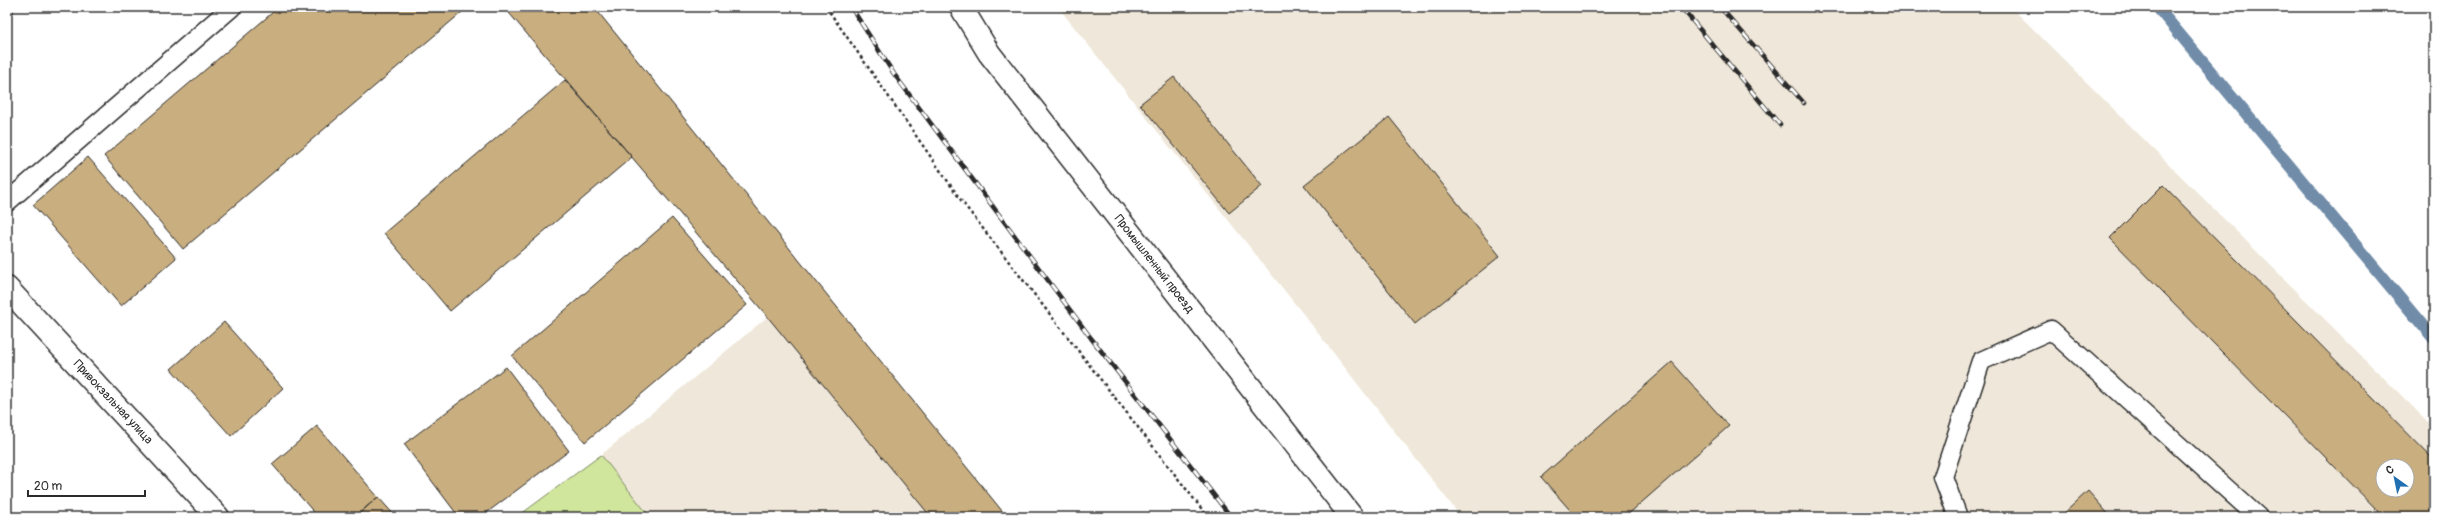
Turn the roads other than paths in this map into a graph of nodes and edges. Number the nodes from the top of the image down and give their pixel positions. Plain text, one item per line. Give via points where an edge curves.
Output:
1 (232, 7) edge
2 (961, 7) edge
3 (7, 202) edge
4 (7, 288) edge
5 (218, 517) edge
6 (1352, 517) edge
7 (1958, 517) edge
8 (2258, 517) edge

1 - 3 lane
2 - 6 street, Промышленный проезд via 989,53
4 - 5 street, Привокзальная улица
7 - 8 lane via 1943,477 1981,361 2051,330

